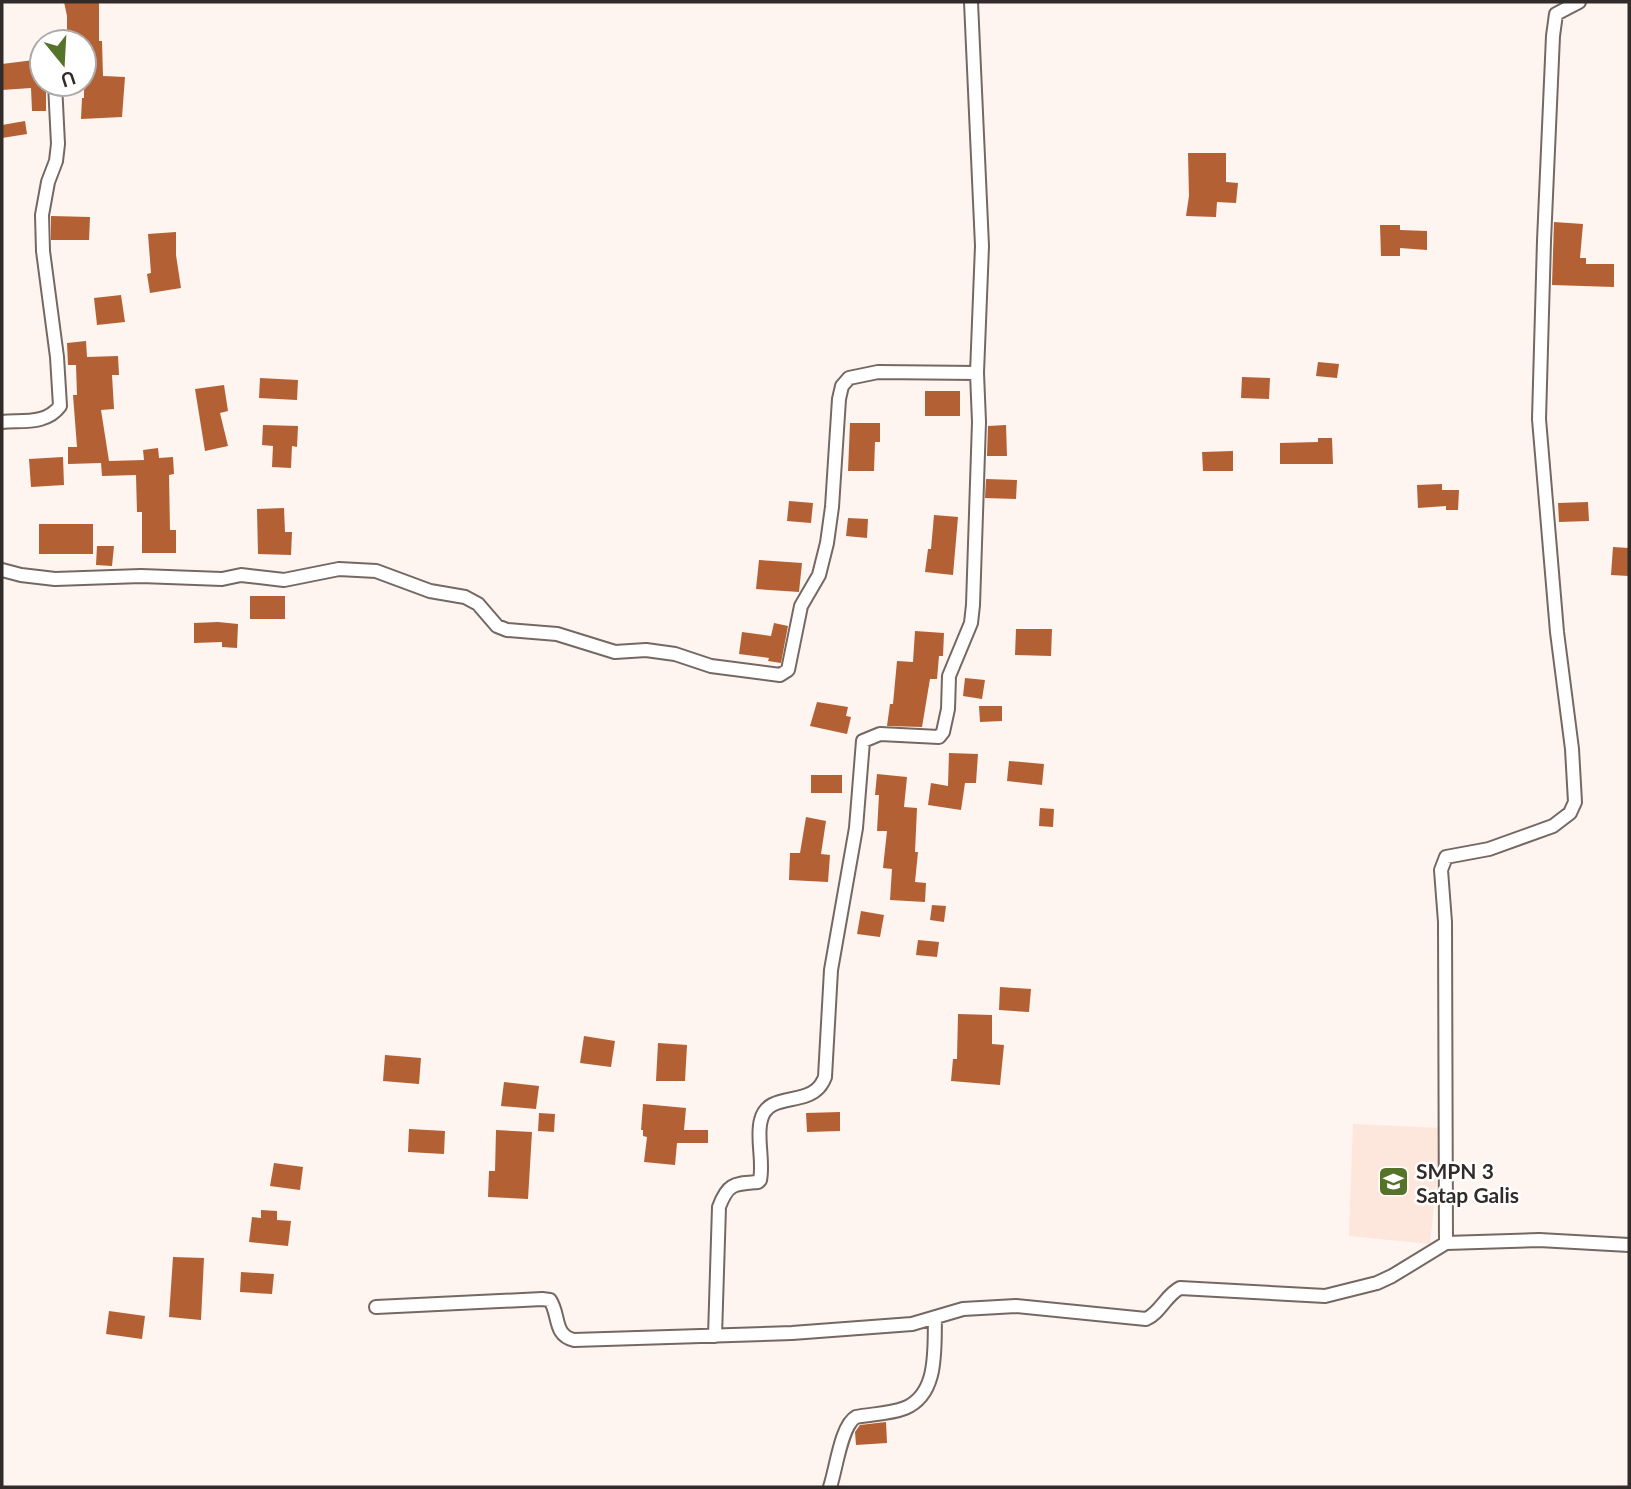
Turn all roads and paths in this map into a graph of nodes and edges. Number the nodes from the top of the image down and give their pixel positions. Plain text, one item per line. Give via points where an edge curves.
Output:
1 (971, 2) edge
2 (1579, 2) edge
3 (56, 98) edge
4 (977, 373) junction
5 (2, 422) edge
6 (2, 570) edge
7 (1446, 1243) junction
8 (1629, 1245) edge
9 (376, 1307) dead end
10 (935, 1318) junction
11 (715, 1336) junction
12 (830, 1487) edge

1 - 4 street via 982,246
2 - 7 street via 1556,14 1553,36 1539,419 1575,802 1570,813 1553,826 1489,849 1446,857 1441,870
3 - 5 street via 58,144 42,215 60,406 33,421
4 - 6 street via 878,372 849,378 842,386 827,543 819,575 801,606 788,670 780,675 711,666 675,654 615,652 557,634 507,629 497,626 478,604 465,597 429,591 376,571 339,569 284,580 241,575 222,579 55,579
4 - 11 street via 973,605 971,623 949,676 943,732 933,739 880,734 863,741 856,828 831,971 825,1077 809,1095 767,1108 761,1119 760,1180 735,1183 722,1197
7 - 8 street via 1539,1240
7 - 10 street via 1377,1283 1325,1296 1188,1287 1173,1292 1146,1319 1016,1306 963,1309
9 - 11 street via 542,1299 554,1305 565,1338 574,1340
10 - 11 street via 912,1324
10 - 12 street via 928,1387 917,1402 904,1409 850,1420

